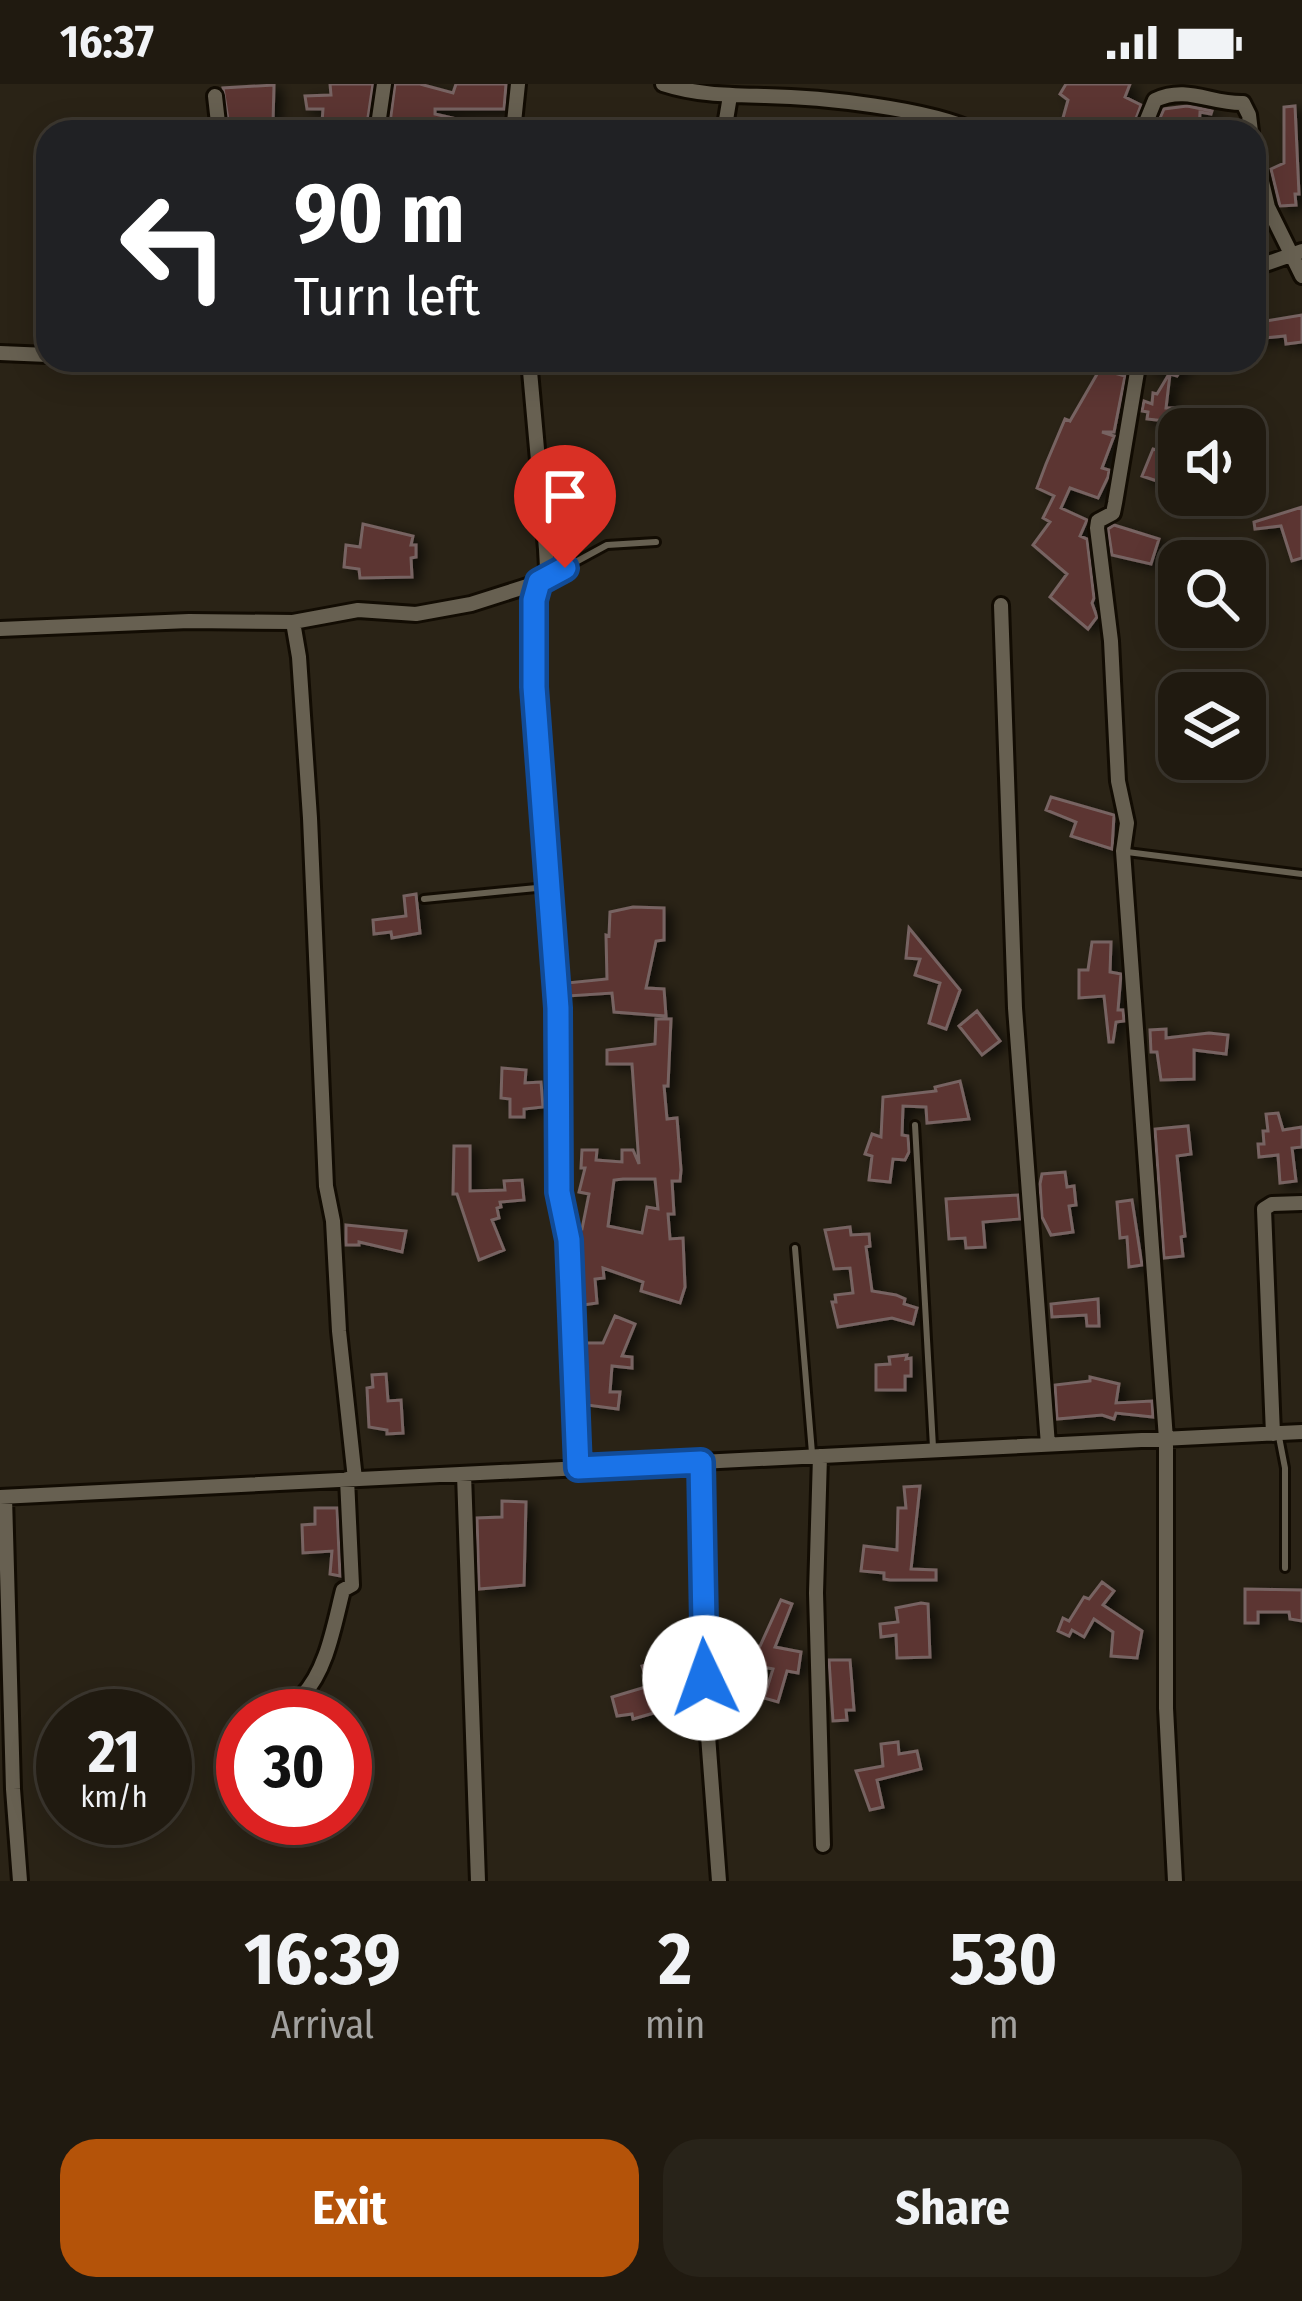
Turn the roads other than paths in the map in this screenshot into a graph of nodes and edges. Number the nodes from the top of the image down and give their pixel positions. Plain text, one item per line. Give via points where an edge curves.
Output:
1 (384, 84) edge
2 (518, 84) edge
3 (663, 84) edge
4 (730, 96) junction
5 (215, 97) dead end
6 (217, 120) edge
7 (379, 120) edge
8 (514, 120) edge
9 (726, 120) edge
10 (942, 120) edge
11 (1147, 120) edge
12 (1248, 120) edge
13 (1266, 212) edge
14 (1295, 253) edge
15 (1266, 266) edge
16 (1302, 276) edge
17 (0, 353) edge
18 (36, 354) edge
19 (531, 372) edge
20 (1137, 372) edge
21 (656, 542) dead end
22 (539, 582) junction
23 (1001, 605) dead end
24 (293, 622) junction
25 (0, 629) edge
26 (1123, 851) junction
27 (1302, 874) edge
28 (547, 887) junction
29 (424, 899) dead end
30 (915, 1125) dead end
31 (1302, 1203) edge
32 (795, 1248) dead end
33 (1302, 1432) edge
34 (1276, 1434) junction
35 (1166, 1439) junction
36 (1048, 1445) junction
37 (933, 1451) junction
38 (816, 1457) junction
39 (701, 1462) junction
40 (578, 1468) junction
41 (464, 1474) junction
42 (351, 1479) junction
43 (2, 1497) edge
44 (1285, 1568) dead end
45 (309, 1689) edge
46 (823, 1845) dead end
47 (20, 1881) edge
48 (478, 1881) edge
49 (719, 1881) edge
50 (1175, 1881) edge

1 - 7 street
2 - 8 street
3 - 4 street
4 - 9 street
4 - 10 street
5 - 6 street
11 - 12 street via 1155,100 1174,93 1243,103
13 - 14 street
14 - 15 street
14 - 16 street
17 - 18 street
19 - 22 street via 547,568
20 - 26 street via 1113,513 1097,528 1127,823
21 - 22 lane via 607,545
22 - 24 street via 416,614 358,610
22 - 28 street via 534,687
23 - 36 street via 1015,1008
24 - 25 street
24 - 42 street
26 - 27 lane
26 - 35 street
28 - 29 lane
28 - 40 street
30 - 37 lane
31 - 34 street via 1264,1208
32 - 38 lane
33 - 34 street
34 - 35 street
34 - 44 lane via 1285,1468
35 - 36 street
35 - 50 street
36 - 37 street
37 - 38 street
38 - 39 street
38 - 46 street
39 - 40 street
39 - 49 street via 701,1643
40 - 41 street
41 - 42 street
41 - 48 street
42 - 43 street
42 - 45 street via 352,1585 343,1590
43 - 47 street

